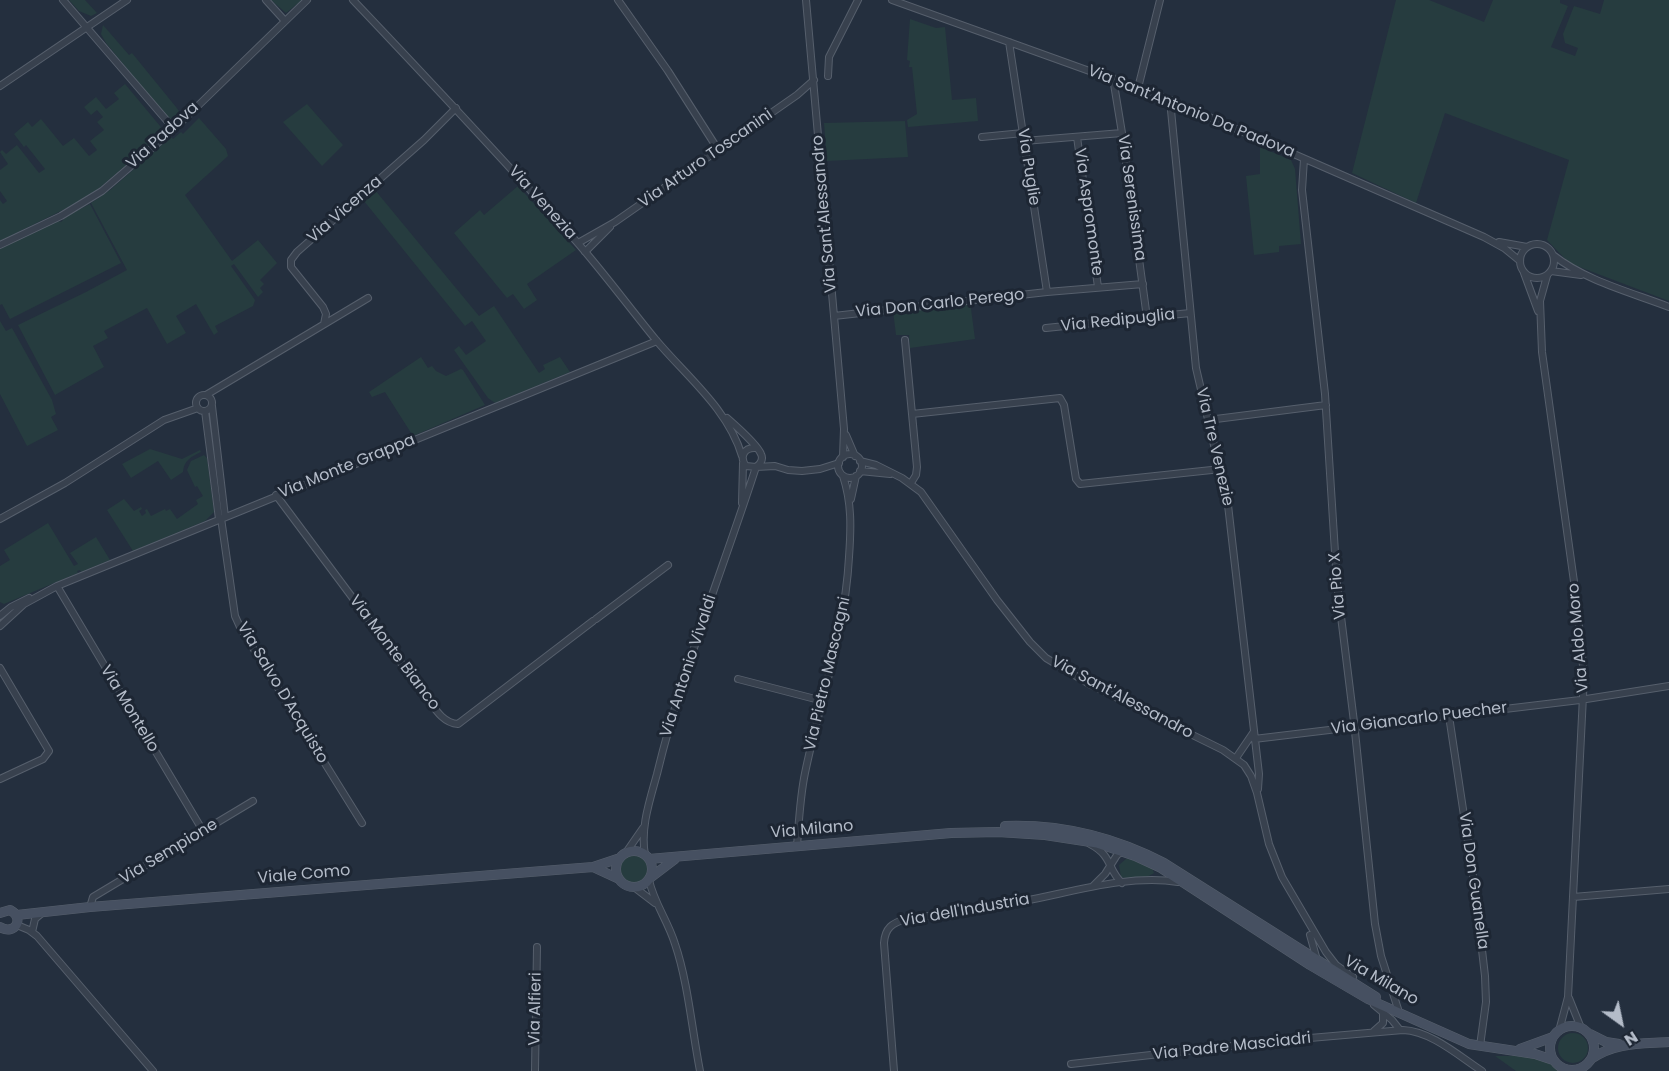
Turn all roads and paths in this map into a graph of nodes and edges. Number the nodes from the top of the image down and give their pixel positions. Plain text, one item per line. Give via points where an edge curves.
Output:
1 (63, 0) edge
2 (127, 0) edge
3 (266, 0) edge
4 (307, 0) edge
5 (353, 0) edge
6 (618, 0) edge
7 (806, 0) edge
8 (858, 0) edge
9 (892, 0) edge
10 (1160, 0) edge
11 (285, 21) junction
12 (87, 28) junction
13 (1009, 42) junction
14 (828, 76) dead end
15 (1113, 78) junction
16 (814, 80) junction
17 (0, 86) edge
18 (1138, 88) junction
19 (815, 93) junction
20 (797, 95) junction
21 (1170, 100) junction
22 (456, 108) junction
23 (174, 129) junction
24 (1023, 133) junction
25 (1122, 133) junction
26 (982, 137) dead end
27 (1077, 137) junction
28 (1024, 141) junction
29 (719, 151) junction
30 (1304, 159) junction
31 (615, 222) junction
32 (1484, 237) junction
33 (578, 243) junction
34 (0, 245) edge
35 (1528, 247) junction
36 (585, 252) junction
37 (1553, 255) junction
38 (1520, 261) junction
39 (1524, 272) junction
40 (1549, 273) junction
41 (1590, 276) junction
42 (1143, 284) junction
43 (1098, 287) junction
44 (1047, 292) junction
45 (368, 298) dead end
46 (1669, 307) edge
47 (1190, 313) junction
48 (834, 316) junction
49 (1540, 317) junction
50 (1147, 318) junction
51 (324, 324) junction
52 (1046, 328) dead end
53 (905, 340) dead end
54 (657, 341) junction
55 (222, 386) junction
56 (206, 395) junction
57 (212, 403) junction
58 (1326, 405) junction
59 (201, 410) junction
60 (722, 414) junction
61 (912, 414) junction
62 (1208, 420) junction
63 (844, 429) junction
64 (759, 451) junction
65 (855, 456) junction
66 (743, 459) junction
67 (860, 461) junction
68 (775, 466) junction
69 (841, 466) junction
70 (756, 467) junction
71 (1221, 469) junction
72 (858, 474) junction
73 (902, 478) junction
74 (911, 483) junction
75 (276, 495) junction
76 (850, 502) junction
77 (742, 510) junction
78 (222, 518) junction
79 (0, 519) edge
80 (668, 565) dead end
81 (57, 586) junction
82 (2, 615) edge
83 (0, 626) edge
84 (0, 668) edge
85 (738, 679) dead end
86 (1669, 686) edge
87 (1584, 699) junction
88 (823, 700) junction
89 (1449, 716) junction
90 (1353, 727) junction
91 (1253, 736) junction
92 (1256, 751) junction
93 (1238, 759) junction
94 (0, 779) edge
95 (1257, 793) junction
96 (253, 801) dead end
97 (362, 823) dead end
98 (645, 825) junction
99 (203, 831) junction
100 (951, 833) junction
101 (1084, 841) junction
102 (797, 846) junction
103 (1122, 851) junction
104 (622, 856) junction
105 (647, 857) junction
106 (676, 858) junction
107 (1156, 861) junction
108 (1111, 866) junction
109 (593, 867) junction
110 (619, 879) junction
111 (649, 880) junction
112 (1148, 881) junction
113 (1183, 882) junction
114 (1122, 883) junction
115 (634, 887) junction
116 (1092, 887) junction
117 (1669, 889) edge
118 (1573, 897) junction
119 (656, 903) junction
120 (90, 907) junction
121 (1, 909) edge
122 (44, 911) junction
123 (17, 920) junction
124 (0, 927) edge
125 (32, 932) junction
126 (1310, 932) junction
127 (537, 946) dead end
128 (1297, 948) junction
129 (1317, 961) junction
130 (1350, 990) junction
131 (1361, 996) junction
132 (1568, 998) junction
133 (1383, 1000) junction
134 (1398, 1009) junction
135 (1383, 1012) junction
136 (1422, 1022) junction
137 (1397, 1031) junction
138 (1585, 1031) junction
139 (1372, 1033) junction
140 (1556, 1034) junction
141 (1669, 1042) edge
142 (1621, 1045) junction
143 (1480, 1046) junction
144 (1512, 1051) junction
145 (1553, 1060) junction
146 (1071, 1064) dead end
147 (1586, 1065) edge
148 (1565, 1070) edge
149 (153, 1071) edge
150 (535, 1071) edge
151 (700, 1071) edge
152 (894, 1071) edge
153 (1482, 1071) edge

1 - 12 street
2 - 12 street
3 - 11 street
4 - 11 street, Via Padova
5 - 22 street, Via Venezia
6 - 29 street
7 - 16 street, Via Sant'Alessandro
8 - 14 street via 829,57
9 - 13 street, Via Sant'Antonio Da Padova
10 - 18 street
11 - 23 street, Via Padova
12 - 17 street
12 - 23 street
13 - 15 street, Via Sant'Antonio Da Padova
13 - 24 street, Via Puglie
15 - 18 street, Via Sant'Antonio Da Padova
15 - 25 street, Via Serenissima
16 - 19 street, Via Sant'Alessandro
16 - 20 street, Via Arturo Toscanini
18 - 21 street, Via Sant'Antonio Da Padova
19 - 20 street, Via Arturo Toscanini
19 - 48 street, Via Sant'Alessandro
20 - 29 street, Via Arturo Toscanini
21 - 30 street, Via Sant'Antonio Da Padova
21 - 47 street, Via Tre Venezie
22 - 33 street, Via Venezia
22 - 51 street, Via Vicenza via 291,260 291,267 323,307
23 - 34 street, Via Padova via 102,191
24 - 26 street
24 - 28 street, Via Puglie
25 - 27 street
25 - 42 street, Via Serenissima
27 - 28 street
27 - 43 street, Via Aspromonte
28 - 44 street, Via Puglie
29 - 31 street, Via Arturo Toscanini
30 - 32 street, Via Sant'Antonio Da Padova
30 - 58 street, Via Pio X via 1302,185
31 - 33 street
31 - 36 street
32 - 35 street, Via Sant'Antonio Da Padova
32 - 38 street, Via Sant'Antonio Da Padova
33 - 36 street, Via Venezia
35 - 37 street via 1540,244
35 - 38 street
36 - 54 street, Via Venezia
37 - 40 street
37 - 41 street
38 - 39 street
39 - 40 street via 1534,278
39 - 49 street, Via Aldo Moro
40 - 41 street
40 - 49 street, Via Aldo Moro via 1540,298
41 - 46 street
42 - 43 street, Via Don Carlo Perego
42 - 50 street, Via Serenissima
43 - 44 street, Via Don Carlo Perego
44 - 48 street, Via Don Carlo Perego
45 - 51 street
47 - 50 street, Via Redipuglia
47 - 62 street, Via Tre Venezie
48 - 63 street, Via Sant'Alessandro
49 - 87 street, Via Aldo Moro via 1583,657
50 - 52 street, Via Redipuglia
51 - 55 street
53 - 61 street
54 - 60 street, Via Venezia
54 - 75 street, Via Monte Grappa
55 - 56 street
55 - 57 street
56 - 57 street
56 - 59 street via 196,400
57 - 59 street
57 - 78 street, Via Salvo D'Acquisto
58 - 62 street
58 - 90 street, Via Pio X via 1337,584
59 - 78 street, Via Salvo D'Acquisto
59 - 79 street via 164,420
60 - 64 street, Via Venezia
60 - 66 street, Via Venezia via 736,436
61 - 71 street via 1060,398 1080,484
61 - 74 street via 917,469
62 - 71 street, Via Tre Venezie
63 - 65 street, Via Sant'Alessandro
63 - 69 street, Via Sant'Alessandro
64 - 66 street via 750,448
64 - 68 street, Via Venezia
64 - 70 street via 762,459
65 - 67 street
65 - 69 street via 849,454
66 - 70 street via 751,468
66 - 77 street
67 - 72 street
67 - 73 street, Via Sant'Alessandro
68 - 69 street via 791,471
68 - 70 street
69 - 72 street via 850,478
69 - 76 street, Via Pietro Mascagni
70 - 77 street, Via Antonio Vivaldi
71 - 91 street, Via Tre Venezie
72 - 73 street, Via Sant'Alessandro via 885,473
72 - 76 street, Via Pietro Mascagni
73 - 74 street, Via Sant'Alessandro
74 - 93 street, Via Sant'Alessandro via 1003,609 1046,658
75 - 78 street, Via Monte Grappa
75 - 80 street, Via Monte Bianco via 425,695 452,724 458,724
76 - 88 street, Via Pietro Mascagni via 844,609
77 - 98 street, Via Antonio Vivaldi via 664,746
78 - 81 street, Via Monte Grappa
78 - 97 street, Via Salvo D'Acquisto via 235,616 240,627
81 - 82 street, Via Monte Grappa via 21,601
81 - 99 street, Via Montello
82 - 83 street, Via Monte Grappa
84 - 94 street via 49,751 44,759
85 - 88 street
86 - 87 street, Via Giancarlo Puecher
87 - 89 street, Via Giancarlo Puecher
87 - 118 street, Via Aldo Moro
88 - 102 street, Via Pietro Mascagni via 804,780
89 - 90 street, Via Giancarlo Puecher
89 - 143 street, Via Don Guanella via 1486,994
90 - 91 street, Via Giancarlo Puecher
90 - 134 street, Via Pio X via 1376,933
91 - 92 street, Via Tre Venezie
91 - 93 street
92 - 93 street via 1249,760
92 - 95 street, Via Tre Venezie
93 - 95 street via 1251,776
95 - 126 street via 1272,855
96 - 99 street, Via Sempione
98 - 104 street
98 - 105 street
99 - 120 street, Via Sempione via 93,897
100 - 101 main road, Via Milano via 1025,833
100 - 102 main road, Via Milano
100 - 107 main road, Via Milano via 1004,826 1055,828 1109,839
101 - 103 main road, Via Milano
101 - 108 street via 1102,851
102 - 106 main road, Via Milano
103 - 107 main road, Via Milano
103 - 107 street
103 - 108 street
104 - 105 main road via 638,852
104 - 109 main road, Viale Como
104 - 110 main road via 617,865
105 - 106 main road, Via Milano
105 - 111 main road via 652,866
106 - 111 main road
107 - 112 street
107 - 113 main road, Via Milano
107 - 128 main road, Via Milano
108 - 114 street
108 - 116 street
109 - 110 main road
109 - 120 main road, Viale Como
110 - 115 main road
111 - 115 main road
111 - 119 street
112 - 113 street
112 - 114 street
113 - 130 main road, Via Milano
114 - 116 street
115 - 119 street
116 - 152 street, Via dell'Industria via 906,919 887,929 885,965
117 - 118 street
118 - 132 street, Via Aldo Moro
119 - 151 street via 678,952
120 - 122 main road, Viale Como
121 - 123 main road via 10,910
122 - 123 main road, Viale Como
122 - 125 street via 35,919
123 - 124 main road, Viale Como via 8,931
123 - 125 street
125 - 149 street
126 - 128 street
126 - 129 street
126 - 133 street via 1336,964
127 - 150 street, Via Alfieri
128 - 129 main road, Via Milano
129 - 130 street
129 - 133 main road, Via Milano
130 - 131 main road, Via Milano
131 - 135 street
131 - 136 main road, Via Milano
132 - 138 street, Via Aldo Moro
132 - 140 street, Via Aldo Moro
133 - 134 main road, Via Milano
134 - 136 main road, Via Milano
135 - 137 street
135 - 139 street via 1382,1024
136 - 143 main road
137 - 139 street, Via Padre Masciadri
137 - 153 street via 1420,1034
138 - 140 main road via 1570,1027
138 - 142 main road
138 - 147 main road via 1594,1046
139 - 146 street, Via Padre Masciadri
140 - 144 main road
140 - 145 main road via 1550,1048
141 - 142 main road
142 - 147 main road via 1605,1050
143 - 144 main road
144 - 145 main road
145 - 148 main road
147 - 148 main road

